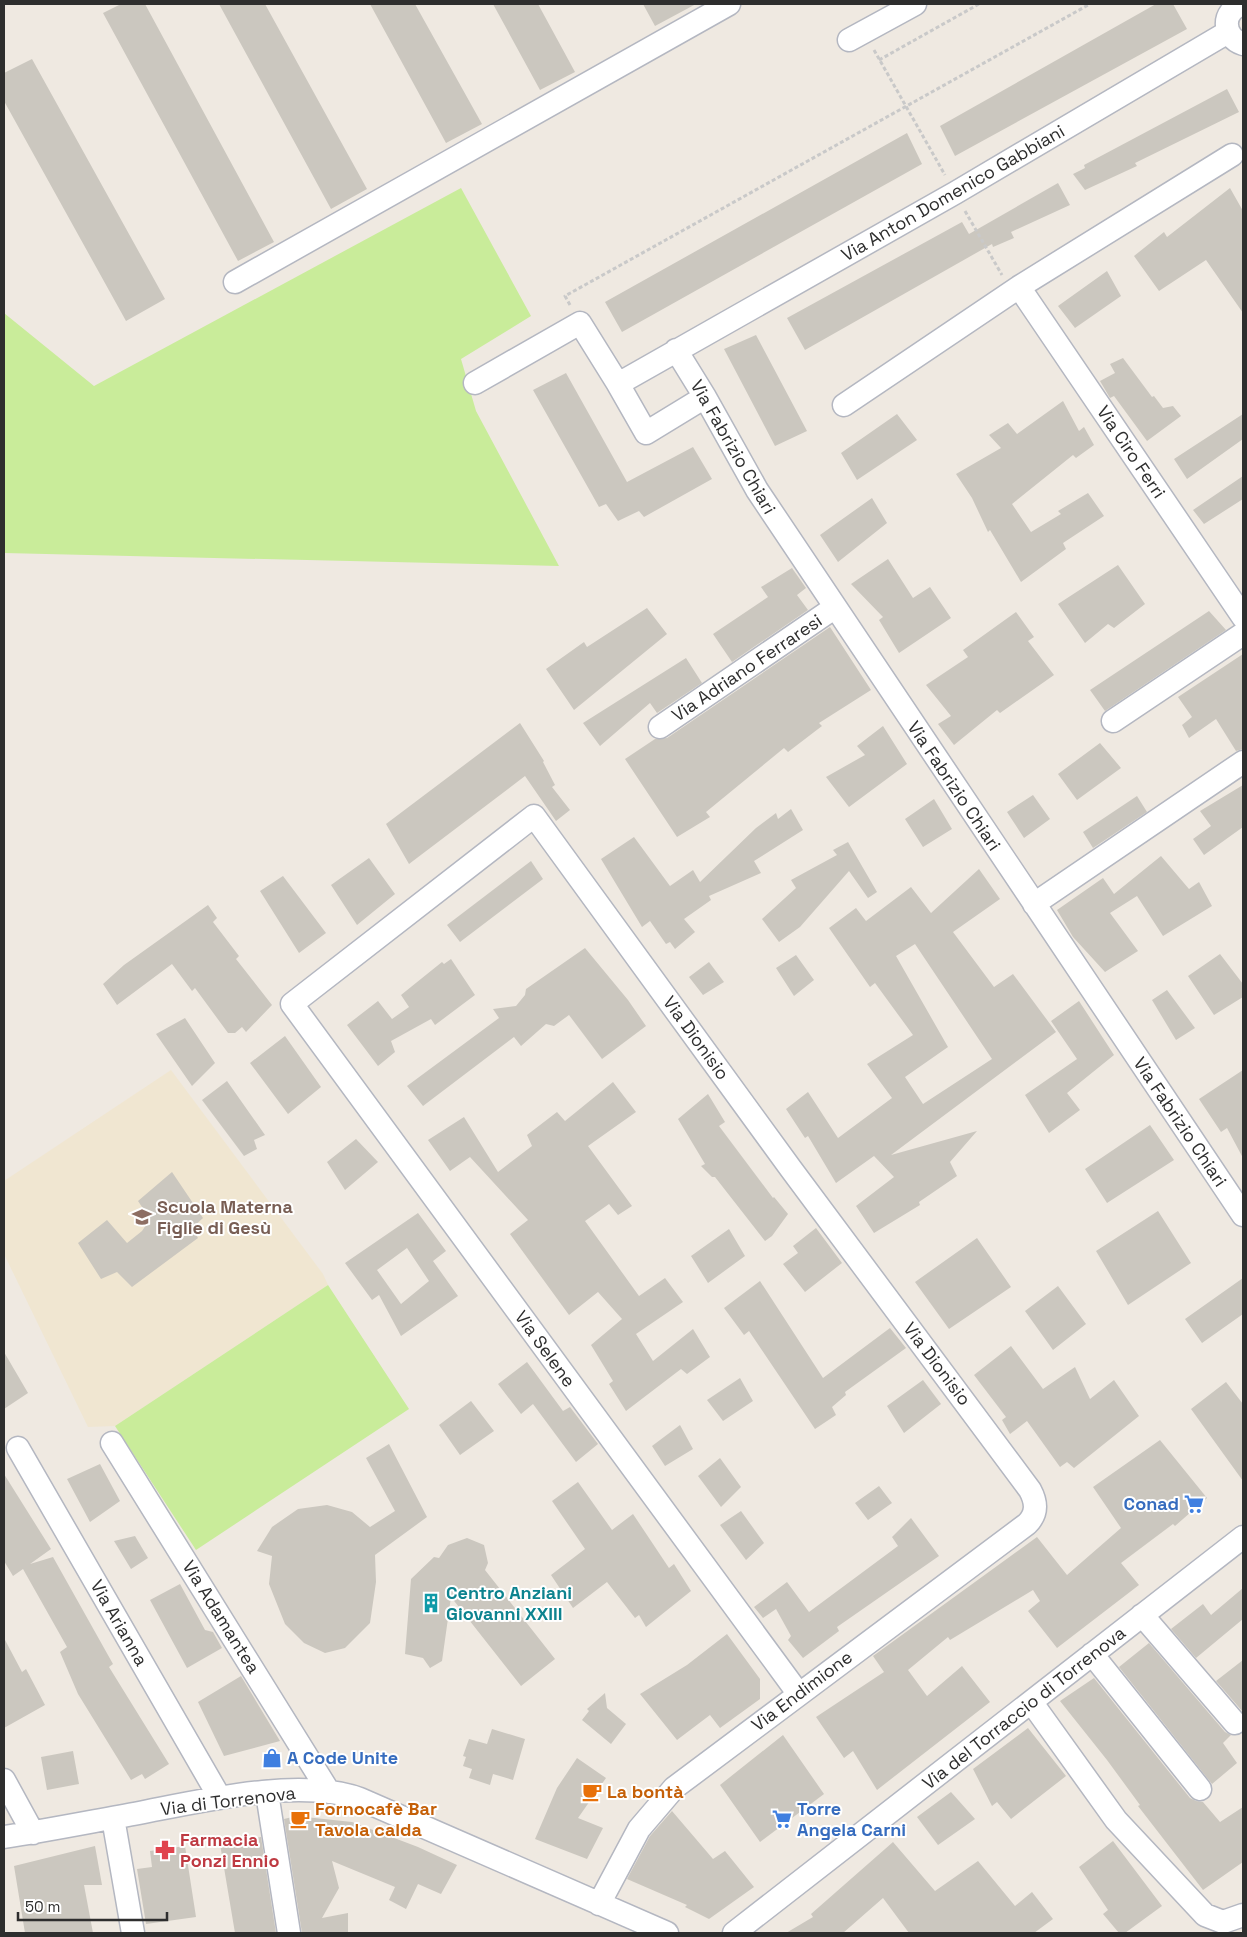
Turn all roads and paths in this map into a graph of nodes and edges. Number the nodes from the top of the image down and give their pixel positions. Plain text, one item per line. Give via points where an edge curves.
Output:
1 (729, 4) edge
2 (979, 4) edge
3 (1090, 4) edge
4 (905, 6) edge
5 (1235, 6) edge
6 (857, 36) joint
7 (1236, 38) edge
8 (879, 60) junction
9 (906, 107) junction
10 (1232, 155) dead end
11 (955, 193) junction
12 (235, 282) dead end
13 (1015, 290) junction
14 (580, 323) junction
15 (676, 350) junction
16 (475, 383) dead end
17 (618, 384) junction
18 (705, 397) junction
19 (844, 405) dead end
20 (834, 608) junction
21 (1243, 617) edge
22 (1243, 634) edge
23 (1113, 721) dead end
24 (660, 727) dead end
25 (1243, 762) edge
26 (1034, 904) junction
27 (292, 1004) joint
28 (1243, 1215) edge
29 (112, 1443) dead end
30 (18, 1448) dead end
31 (1035, 1509) joint
32 (1243, 1538) edge
33 (1142, 1615) junction
34 (1092, 1654) junction
35 (798, 1693) junction
36 (1032, 1703) junction
37 (1235, 1723) dead end
38 (4, 1780) edge
39 (1200, 1789) dead end
40 (329, 1792) junction
41 (267, 1793) junction
42 (220, 1798) junction
43 (113, 1818) junction
44 (33, 1832) junction
45 (4, 1837) edge
46 (599, 1904) junction
47 (1233, 1918) edge
48 (133, 1933) edge
49 (288, 1933) edge
50 (667, 1933) edge
51 (734, 1933) edge

1 - 12 street
2 - 8 path
3 - 9 path
4 - 6 street
5 - 7 street via 1226,21
6 - 8 path
7 - 11 street, Via Anton Domenico Gabbiani
8 - 9 path
9 - 11 path
9 - 14 path via 565,296
10 - 13 street
11 - 13 path
11 - 15 street, Via Anton Domenico Gabbiani
13 - 19 street
13 - 21 street, Via Ciro Ferri
14 - 16 street
14 - 17 street
15 - 17 street, Via Anton Domenico Gabbiani
15 - 18 street, Via Fabrizio Chiari
17 - 18 street via 646,433
18 - 20 street, Via Fabrizio Chiari via 757,490
20 - 24 street, Via Adriano Ferraresi
20 - 26 street, Via Fabrizio Chiari
22 - 23 street
25 - 26 street
26 - 28 street, Via Fabrizio Chiari
27 - 31 street, Via Dionisio via 534,816 1030,1490
27 - 35 street, Via Selene
29 - 40 street, Via Adamantea
30 - 42 street, Via Arianna
31 - 35 street, Via Endimione via 1027,1524
32 - 33 street, Via del Torraccio di Torrenova
33 - 34 street, Via del Torraccio di Torrenova
33 - 37 street
34 - 36 street, Via del Torraccio di Torrenova
34 - 39 street
35 - 46 street, Via Endimione via 663,1799 632,1841
36 - 47 street via 1116,1820 1205,1916
36 - 51 street, Via del Torraccio di Torrenova
38 - 44 street
40 - 41 street, Via di Torrenova
40 - 46 street, Via di Torrenova via 360,1799
41 - 42 street, Via di Torrenova
41 - 49 street
42 - 43 street, Via di Torrenova
43 - 44 street, Via di Torrenova
43 - 48 street
44 - 45 street, Via di Torrenova
46 - 50 street, Via di Torrenova

